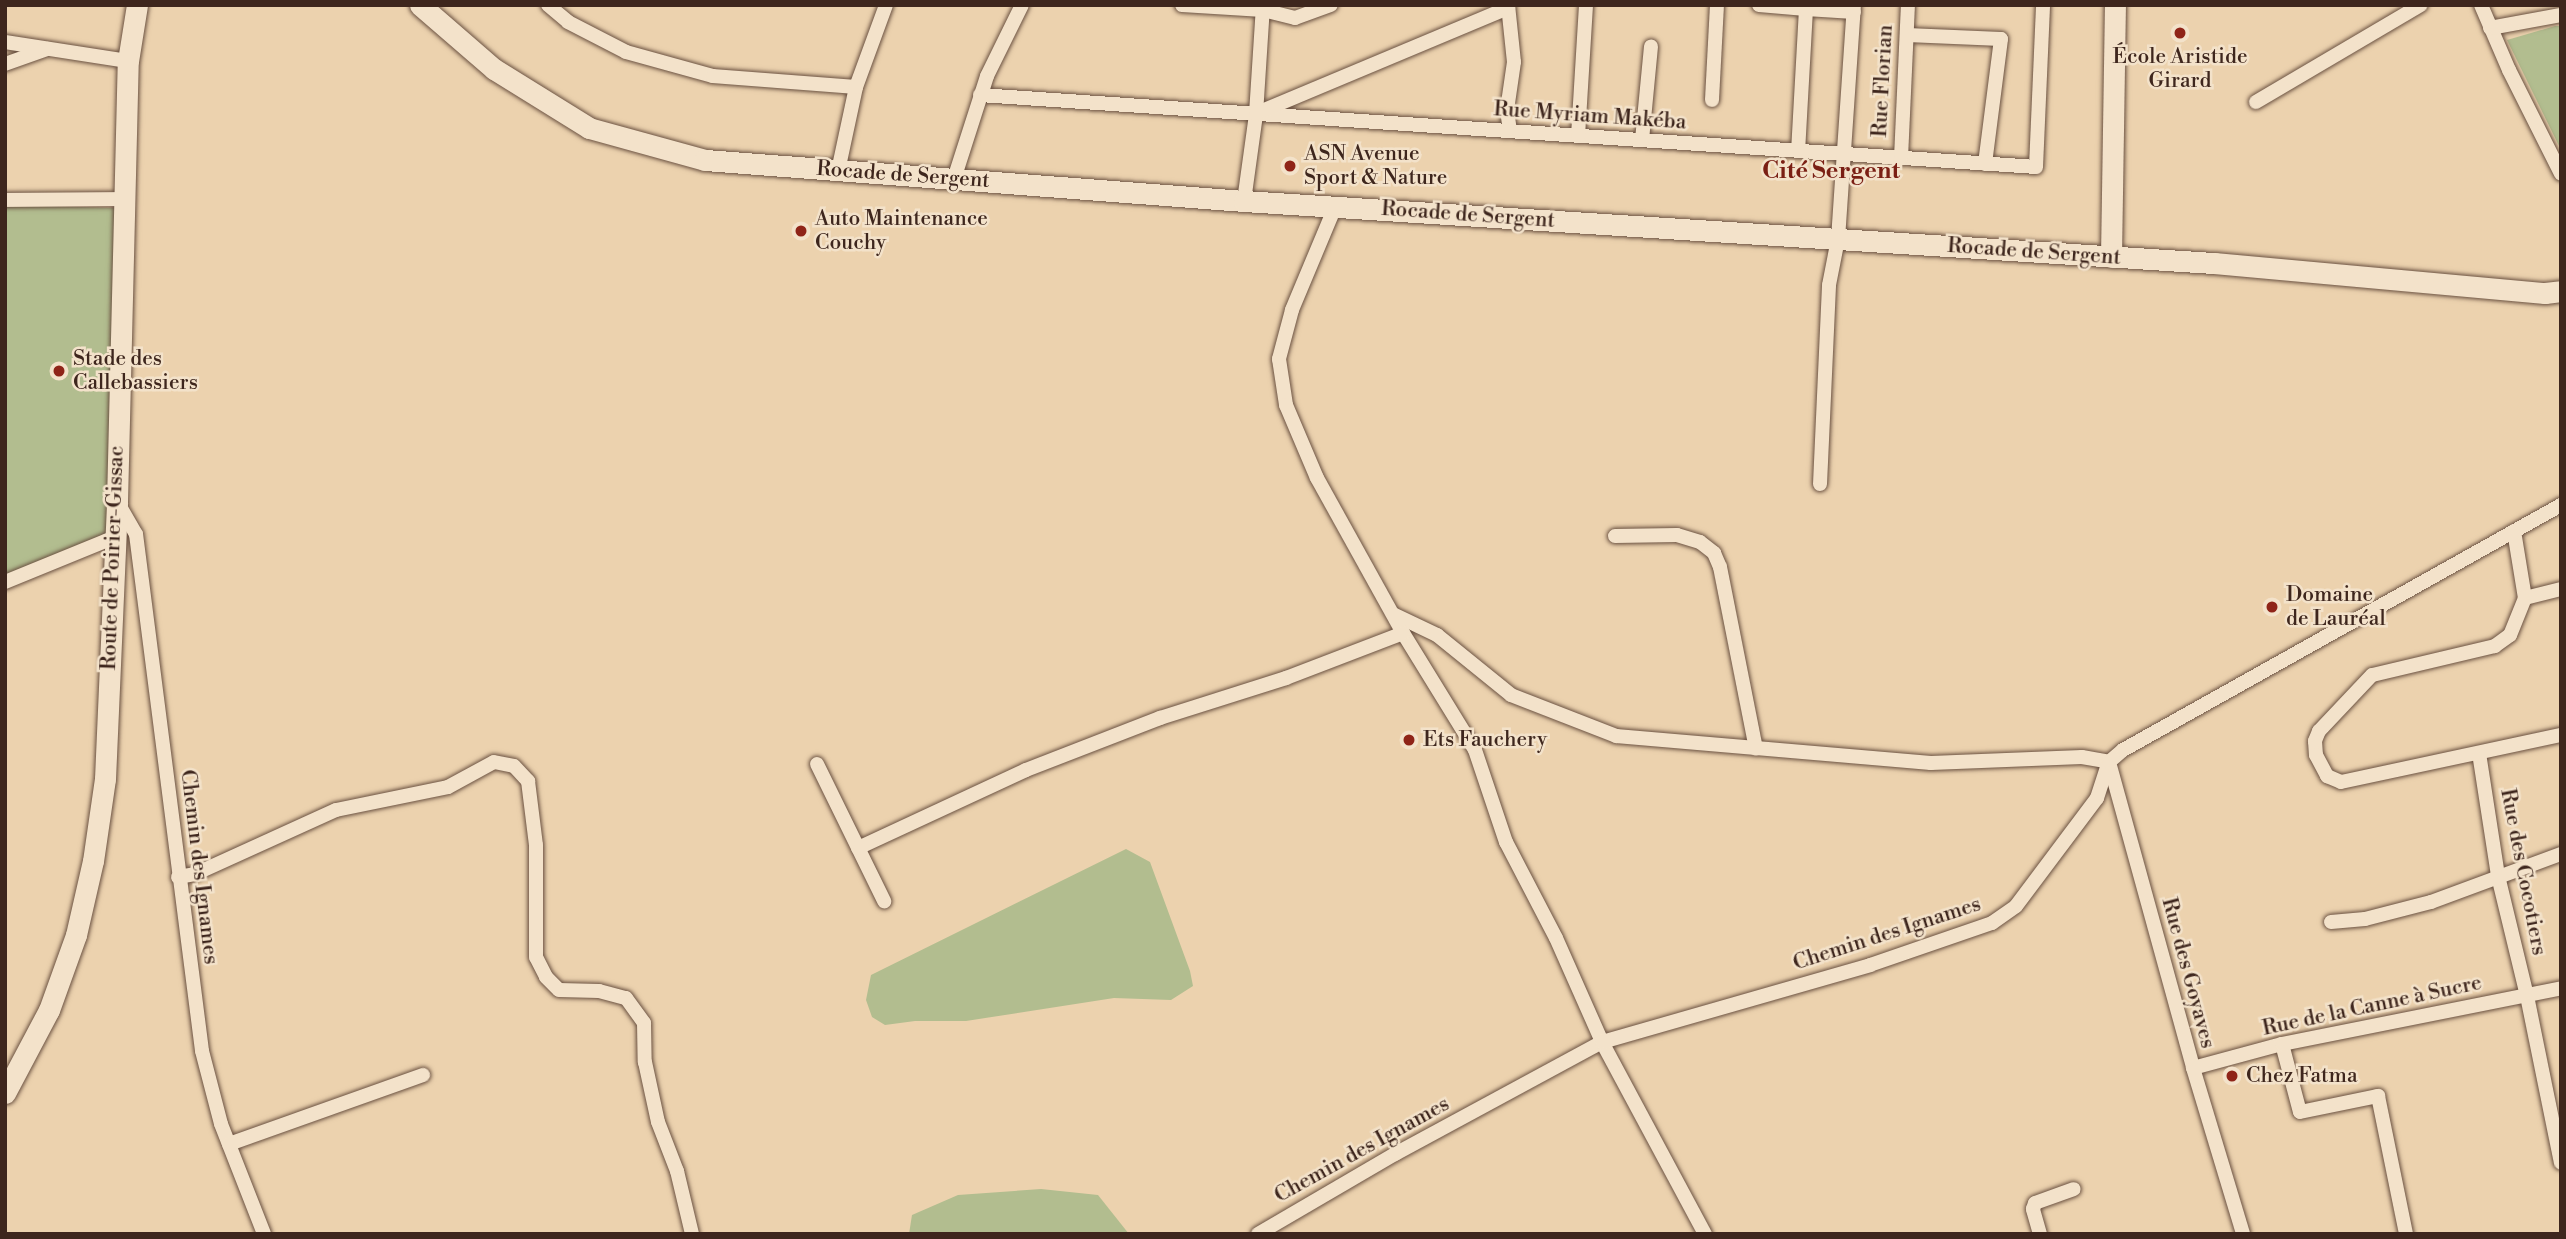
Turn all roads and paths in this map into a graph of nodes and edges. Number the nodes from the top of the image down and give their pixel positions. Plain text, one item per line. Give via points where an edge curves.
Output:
1 (137, 5) edge
2 (420, 5) edge
3 (548, 5) edge
4 (886, 5) edge
5 (1022, 5) edge
6 (1182, 5) edge
7 (1331, 5) edge
8 (1586, 5) edge
9 (1717, 5) edge
10 (1759, 5) edge
11 (1908, 5) edge
12 (2043, 5) edge
13 (2115, 5) edge
14 (2421, 5) edge
15 (2481, 5) edge
16 (1508, 6) edge
17 (1263, 8) edge
18 (1807, 9) junction
19 (1854, 9) edge
20 (2561, 15) edge
21 (2490, 28) junction
22 (1907, 35) junction
23 (5, 42) edge
24 (1651, 46) dead end
25 (48, 48) junction
26 (128, 61) junction
27 (5, 64) edge
28 (856, 87) junction
29 (980, 95) junction
30 (1712, 100) dead end
31 (2256, 102) dead end
32 (1256, 114) junction
33 (1510, 131) junction
34 (1578, 136) junction
35 (1642, 140) junction
36 (1798, 151) junction
37 (1843, 154) junction
38 (1901, 158) junction
39 (1985, 164) junction
40 (838, 171) junction
41 (2561, 174) edge
42 (954, 179) junction
43 (122, 199) junction
44 (5, 200) edge
45 (1244, 201) junction
46 (1335, 207) junction
47 (1838, 239) junction
48 (2111, 257) junction
49 (2555, 289) edge
50 (1820, 484) dead end
51 (117, 502) junction
52 (2561, 505) edge
53 (2514, 531) junction
54 (1615, 536) dead end
55 (115, 537) junction
56 (5, 582) edge
57 (2561, 589) edge
58 (2525, 597) junction
59 (1393, 614) junction
60 (1403, 633) junction
61 (2561, 735) edge
62 (1756, 748) junction
63 (2479, 753) junction
64 (2109, 762) junction
65 (817, 764) dead end
66 (858, 848) junction
67 (2561, 854) edge
68 (2498, 876) junction
69 (178, 877) junction
70 (884, 901) dead end
71 (2331, 922) dead end
72 (2561, 988) edge
73 (2528, 996) junction
74 (1602, 1042) junction
75 (2282, 1044) junction
76 (2193, 1068) junction
77 (423, 1075) dead end
78 (5, 1093) edge
79 (229, 1144) junction
80 (2561, 1163) edge
81 (2074, 1189) dead end
82 (264, 1234) edge
83 (692, 1234) edge
84 (1258, 1234) edge
85 (1705, 1234) edge
86 (2040, 1234) edge
87 (2243, 1234) edge
88 (2406, 1234) edge

1 - 26 main road, Route de Poirier-Gissac
2 - 40 main road, Rocade de Sergent via 494,69 589,128 705,160
3 - 28 street via 568,22 626,52 713,76
4 - 28 street
5 - 29 street
6 - 17 street
7 - 17 street via 1295,18
8 - 34 street
9 - 30 street
10 - 18 street
11 - 22 street, Rue Florian
12 - 39 street, Rue Myriam Makéba via 2036,167
13 - 48 main road
14 - 31 street
15 - 21 street
16 - 32 street
16 - 33 street via 1514,62 1507,110
17 - 32 street
18 - 19 street
18 - 36 street
19 - 37 street
20 - 21 street
21 - 41 street
22 - 38 street, Rue Florian
22 - 39 street via 2001,40
23 - 25 street
24 - 35 street
25 - 26 street
25 - 27 street
26 - 43 main road, Route de Poirier-Gissac
28 - 40 street
29 - 32 street, Rue Myriam Makéba
29 - 42 street
32 - 33 street, Rue Myriam Makéba
32 - 45 street
33 - 34 street, Rue Myriam Makéba
34 - 35 street, Rue Myriam Makéba
35 - 36 street, Rue Myriam Makéba
36 - 37 street, Rue Myriam Makéba
37 - 38 street, Rue Myriam Makéba
37 - 47 street
38 - 39 street, Rue Myriam Makéba
40 - 42 main road, Rocade de Sergent
42 - 45 main road, Rocade de Sergent
43 - 44 street
43 - 51 main road, Route de Poirier-Gissac
45 - 46 main road, Rocade de Sergent
46 - 47 main road, Rocade de Sergent
46 - 59 street via 1292,310 1279,359 1286,405 1317,478
47 - 48 main road, Rocade de Sergent
47 - 50 street via 1829,285
48 - 49 main road, Rocade de Sergent
51 - 55 main road, Route de Poirier-Gissac
51 - 69 street, Chemin des Ignames via 136,534
52 - 53 street
53 - 58 street
53 - 64 street
54 - 62 street via 1677,535 1714,552
55 - 56 street
55 - 78 main road, Route de Poirier-Gissac via 105,779 93,861 76,936 53,997
57 - 58 street
58 - 63 street via 2510,635 2503,641 2372,675 2319,731 2315,741 2321,767 2327,776 2341,782
59 - 60 street
59 - 62 street via 1437,635 1511,695 1585,727 1616,736
60 - 66 street via 1026,770
60 - 74 street via 1475,750 1506,842 1556,938
61 - 63 street
62 - 64 street via 1931,763 2082,757
63 - 68 street, Rue des Cocotiers
64 - 74 street, Chemin des Ignames via 2096,798 2016,906 1992,923 1870,965
64 - 76 street, Rue des Goyaves
65 - 66 street
66 - 70 street
67 - 68 street
68 - 71 street via 2406,909
68 - 73 street, Rue des Cocotiers
69 - 79 street, Chemin des Ignames via 202,1051
69 - 83 street via 195,874 337,810 448,787 494,762 514,766 528,780 536,845 536,957 559,990 598,991 626,998 644,1023 645,1062 658,1122 677,1171
72 - 73 street, Rue de la Canne à Sucre
73 - 75 street, Rue de la Canne à Sucre
73 - 80 street, Rue des Cocotiers
74 - 84 street, Chemin des Ignames
74 - 85 street
75 - 76 street, Rue de la Canne à Sucre
75 - 88 street via 2300,1112 2378,1096
76 - 87 street, Rue des Goyaves
77 - 79 street
79 - 82 street, Chemin des Ignames
81 - 86 street via 2035,1203

